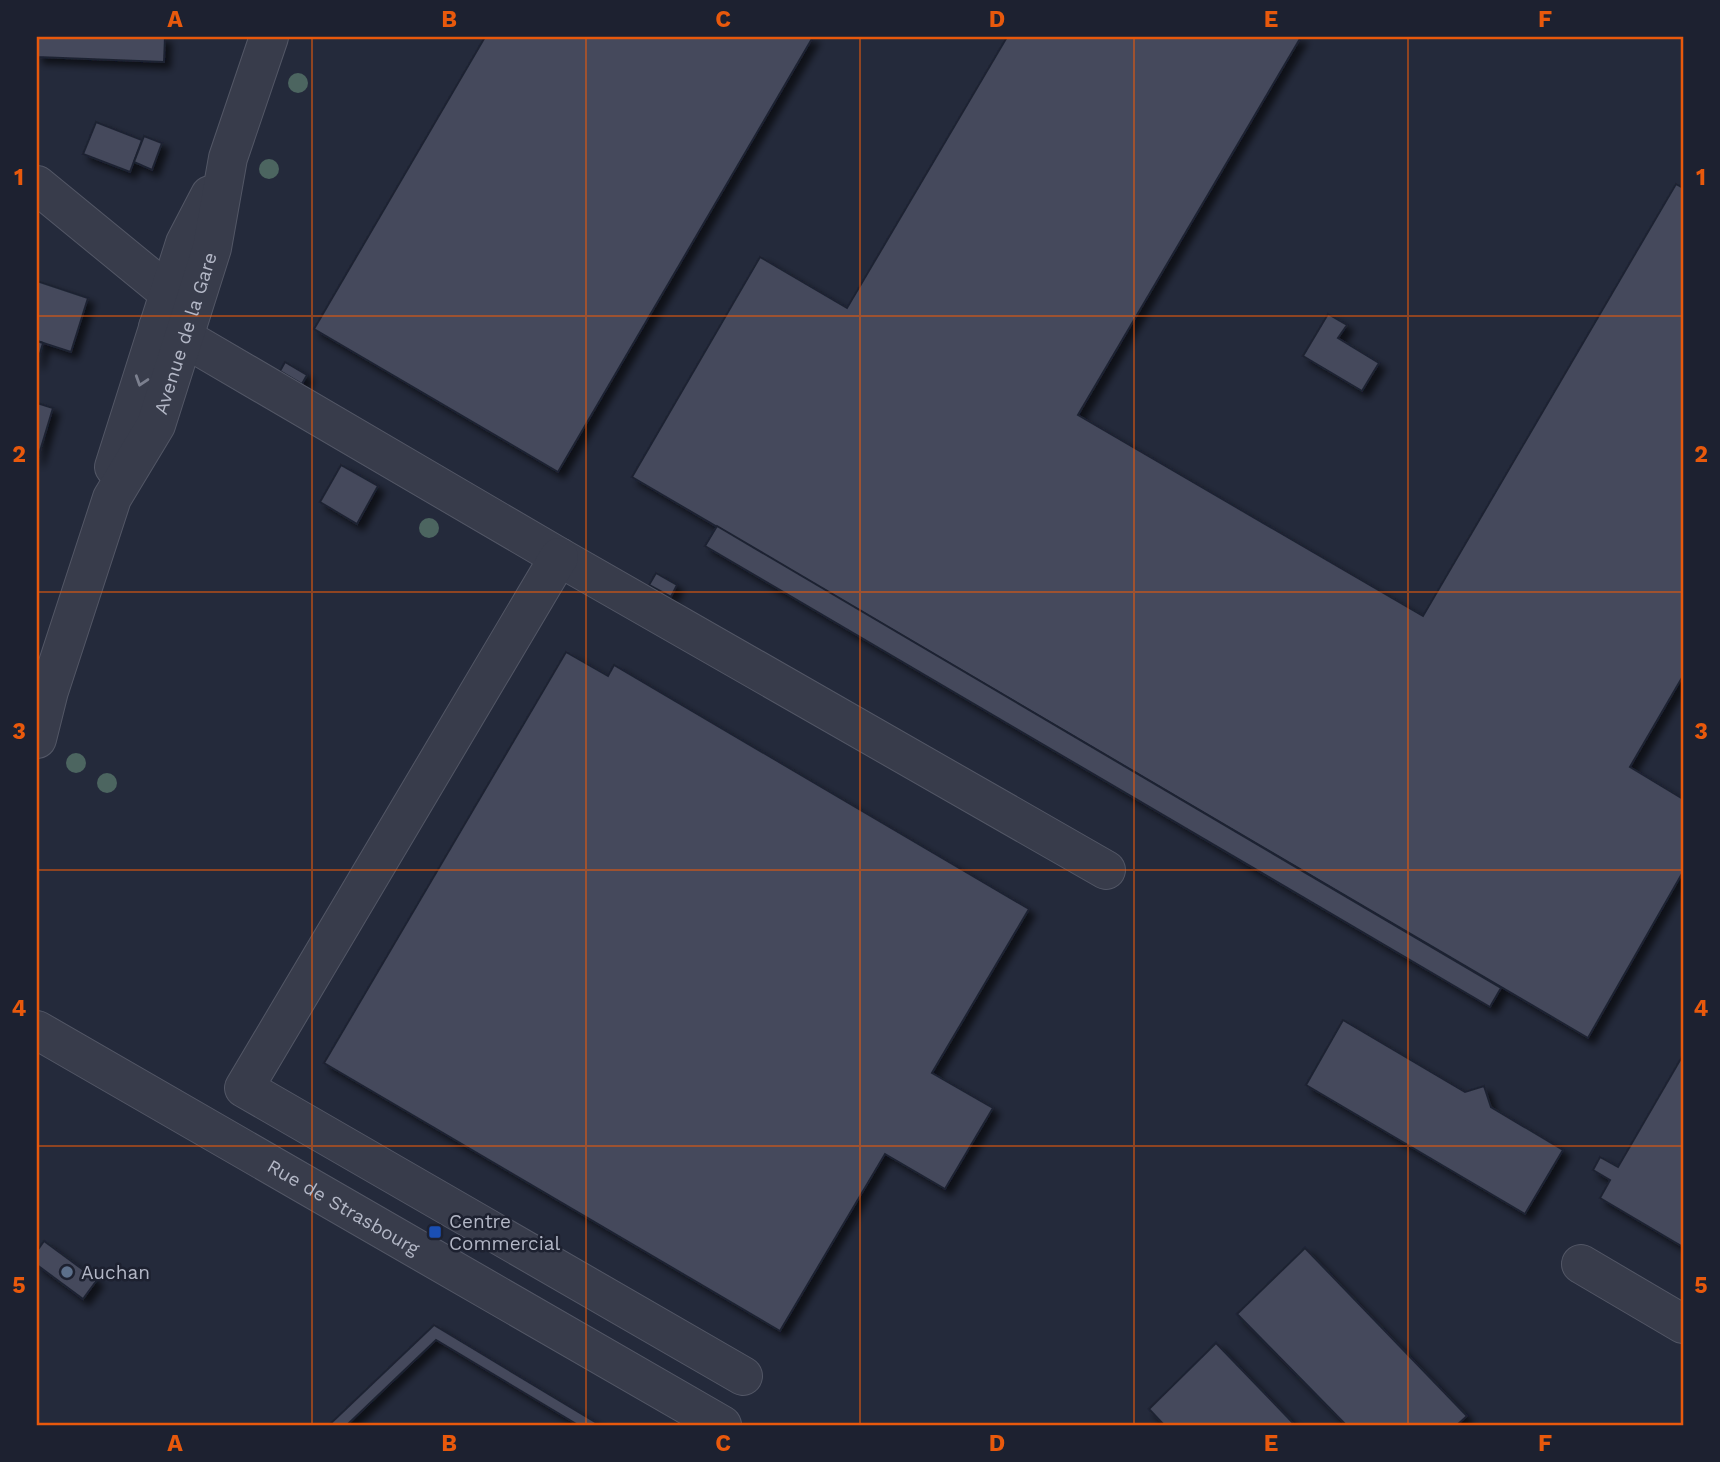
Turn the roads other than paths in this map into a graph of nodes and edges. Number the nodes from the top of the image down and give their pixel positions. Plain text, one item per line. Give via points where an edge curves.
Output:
1 (269, 37) edge
2 (37, 185) edge
3 (175, 317) junction
4 (559, 557) junction
5 (37, 739) edge
6 (1106, 870) dead end
7 (37, 1030) edge
8 (1581, 1264) dead end
9 (1683, 1324) edge
10 (743, 1376) dead end
11 (683, 1416) edge
12 (722, 1425) edge

1 - 3 street, Avenue de la Gare via 228,159 184,243
2 - 3 street
3 - 4 street
3 - 5 street, Avenue de la Gare via 156,425 112,498
4 - 6 street
4 - 10 street via 244,1088
7 - 11 street, Rue de Strasbourg
8 - 9 street
11 - 12 street, Rue de Strasbourg

